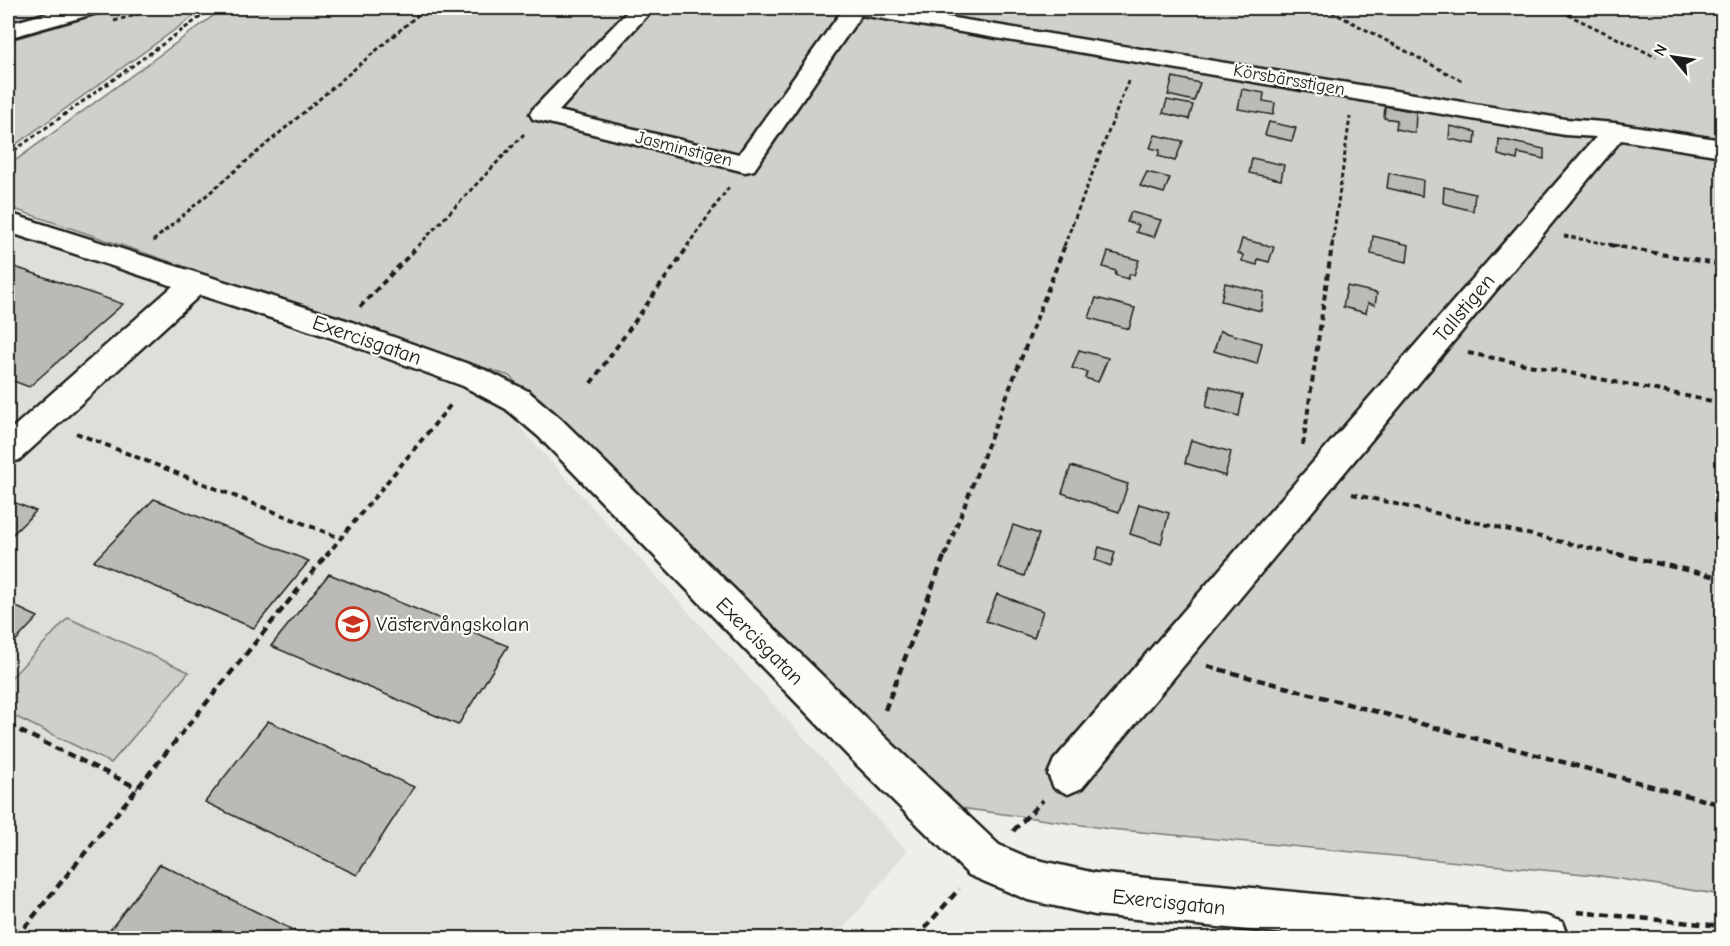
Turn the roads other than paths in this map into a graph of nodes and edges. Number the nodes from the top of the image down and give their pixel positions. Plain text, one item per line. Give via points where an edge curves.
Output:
1 (89, 8) edge
2 (643, 8) edge
3 (855, 8) edge
4 (8, 31) edge
5 (1615, 131) junction
6 (1722, 148) edge
7 (8, 222) edge
8 (195, 283) junction
9 (8, 451) edge
10 (1068, 774) dead end
11 (1546, 939) edge

1 - 4 street
2 - 3 street, Jasminstigen via 542,114 745,164
3 - 5 street, Körsbärsstigen via 1565,127
5 - 6 street, Körsbärsstigen
5 - 10 street, Tallstigen
7 - 8 street, Exercisgatan
8 - 9 street
8 - 11 street, Exercisgatan via 474,378 517,400 984,860 1028,879 1095,894

